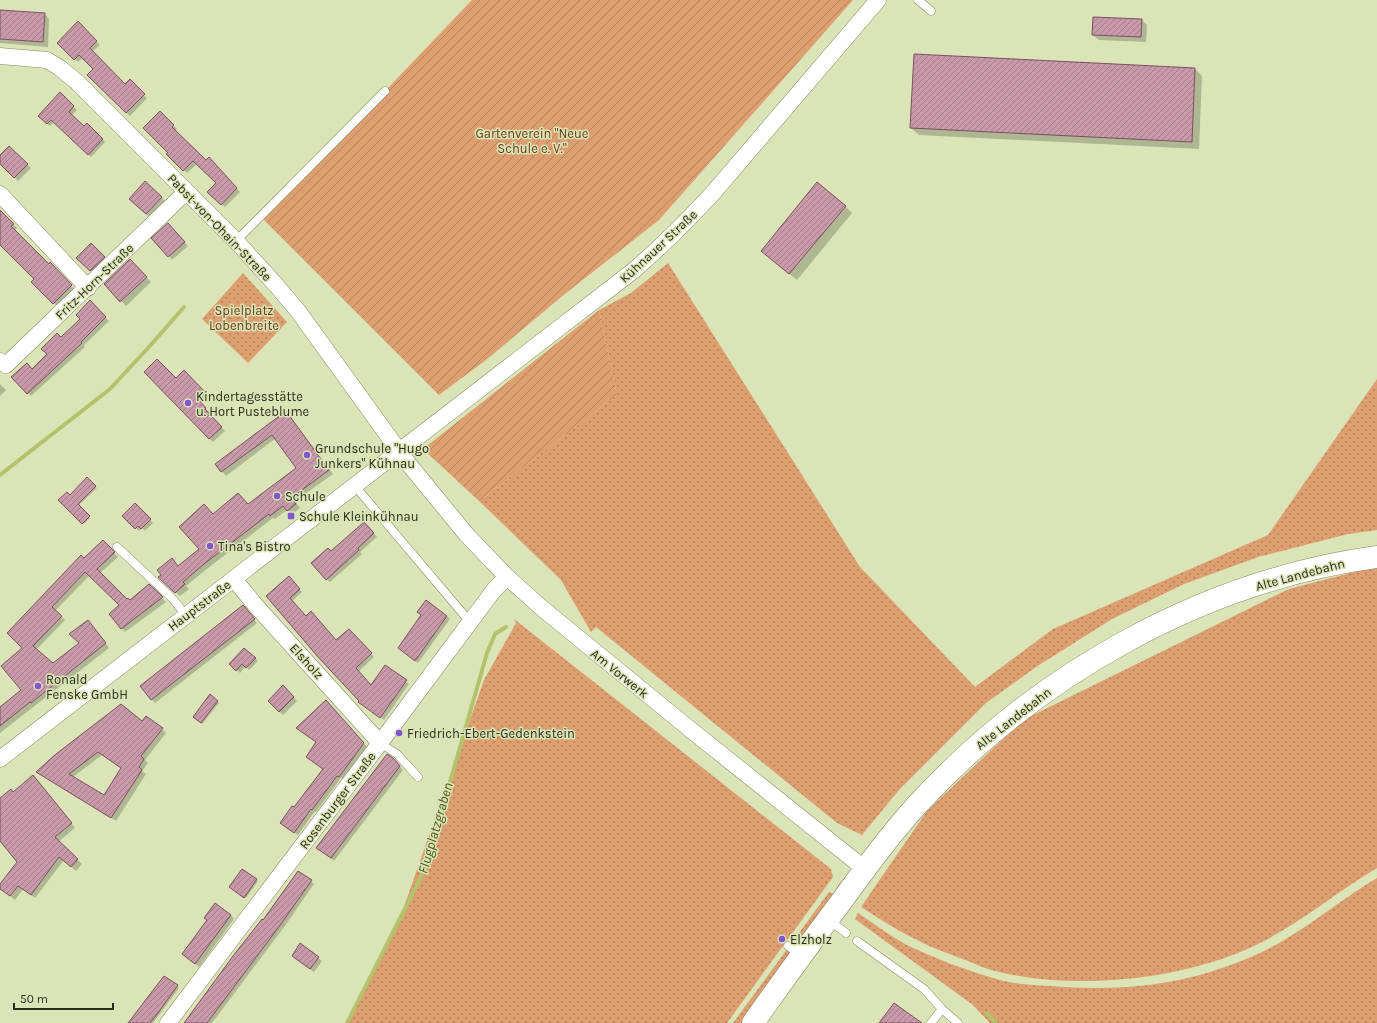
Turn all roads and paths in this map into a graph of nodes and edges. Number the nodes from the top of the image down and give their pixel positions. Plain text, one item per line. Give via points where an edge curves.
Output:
1 (878, 0) edge
2 (918, 0) edge
3 (931, 11) dead end
4 (0, 56) edge
5 (385, 91) dead end
6 (186, 192) junction
7 (0, 194) edge
8 (236, 241) junction
9 (88, 288) junction
10 (0, 361) edge
11 (399, 452) junction
12 (355, 486) junction
13 (117, 547) dead end
14 (1377, 556) edge
15 (507, 577) junction
16 (234, 579) junction
17 (186, 615) junction
18 (470, 622) junction
19 (380, 743) junction
20 (0, 759) edge
21 (418, 777) dead end
22 (865, 869) junction
23 (828, 920) junction
24 (846, 933) dead end
25 (857, 941) dead end
26 (942, 1008) junction
27 (168, 1023) edge
28 (753, 1023) edge
29 (931, 1023) edge
30 (958, 1023) edge

1 - 11 street, Kühnauer Straße via 738,165 674,234 633,271
2 - 3 lane
4 - 6 street, Pabst-von-Ohain-Straße via 47,60 60,68
5 - 8 lane
6 - 8 street, Pabst-von-Ohain-Straße
6 - 9 street, Fritz-Horn-Straße
7 - 9 street
8 - 11 street, Pabst-von-Ohain-Straße via 298,311
9 - 10 street, Fritz-Horn-Straße via 6,365
11 - 12 street, Hauptstraße
11 - 15 street, Am Vorwerk via 466,534
12 - 16 street, Hauptstraße
12 - 18 lane
13 - 17 lane via 172,598
14 - 22 main road, Alte Landebahn via 1315,569 1235,592 1148,630 1081,668 1012,717 957,765 915,807
15 - 18 street, Rosenburger Straße
15 - 22 street, Am Vorwerk via 697,735
16 - 17 street, Hauptstraße
16 - 19 street, Elsholz
17 - 20 street, Hauptstraße
18 - 19 street, Rosenburger Straße
19 - 21 lane via 397,754
19 - 27 street, Rosenburger Straße
22 - 23 main road, Alte Landebahn
23 - 24 lane
23 - 28 main road, Alte Landebahn via 794,950
25 - 26 lane via 924,989
26 - 29 lane
26 - 30 lane

